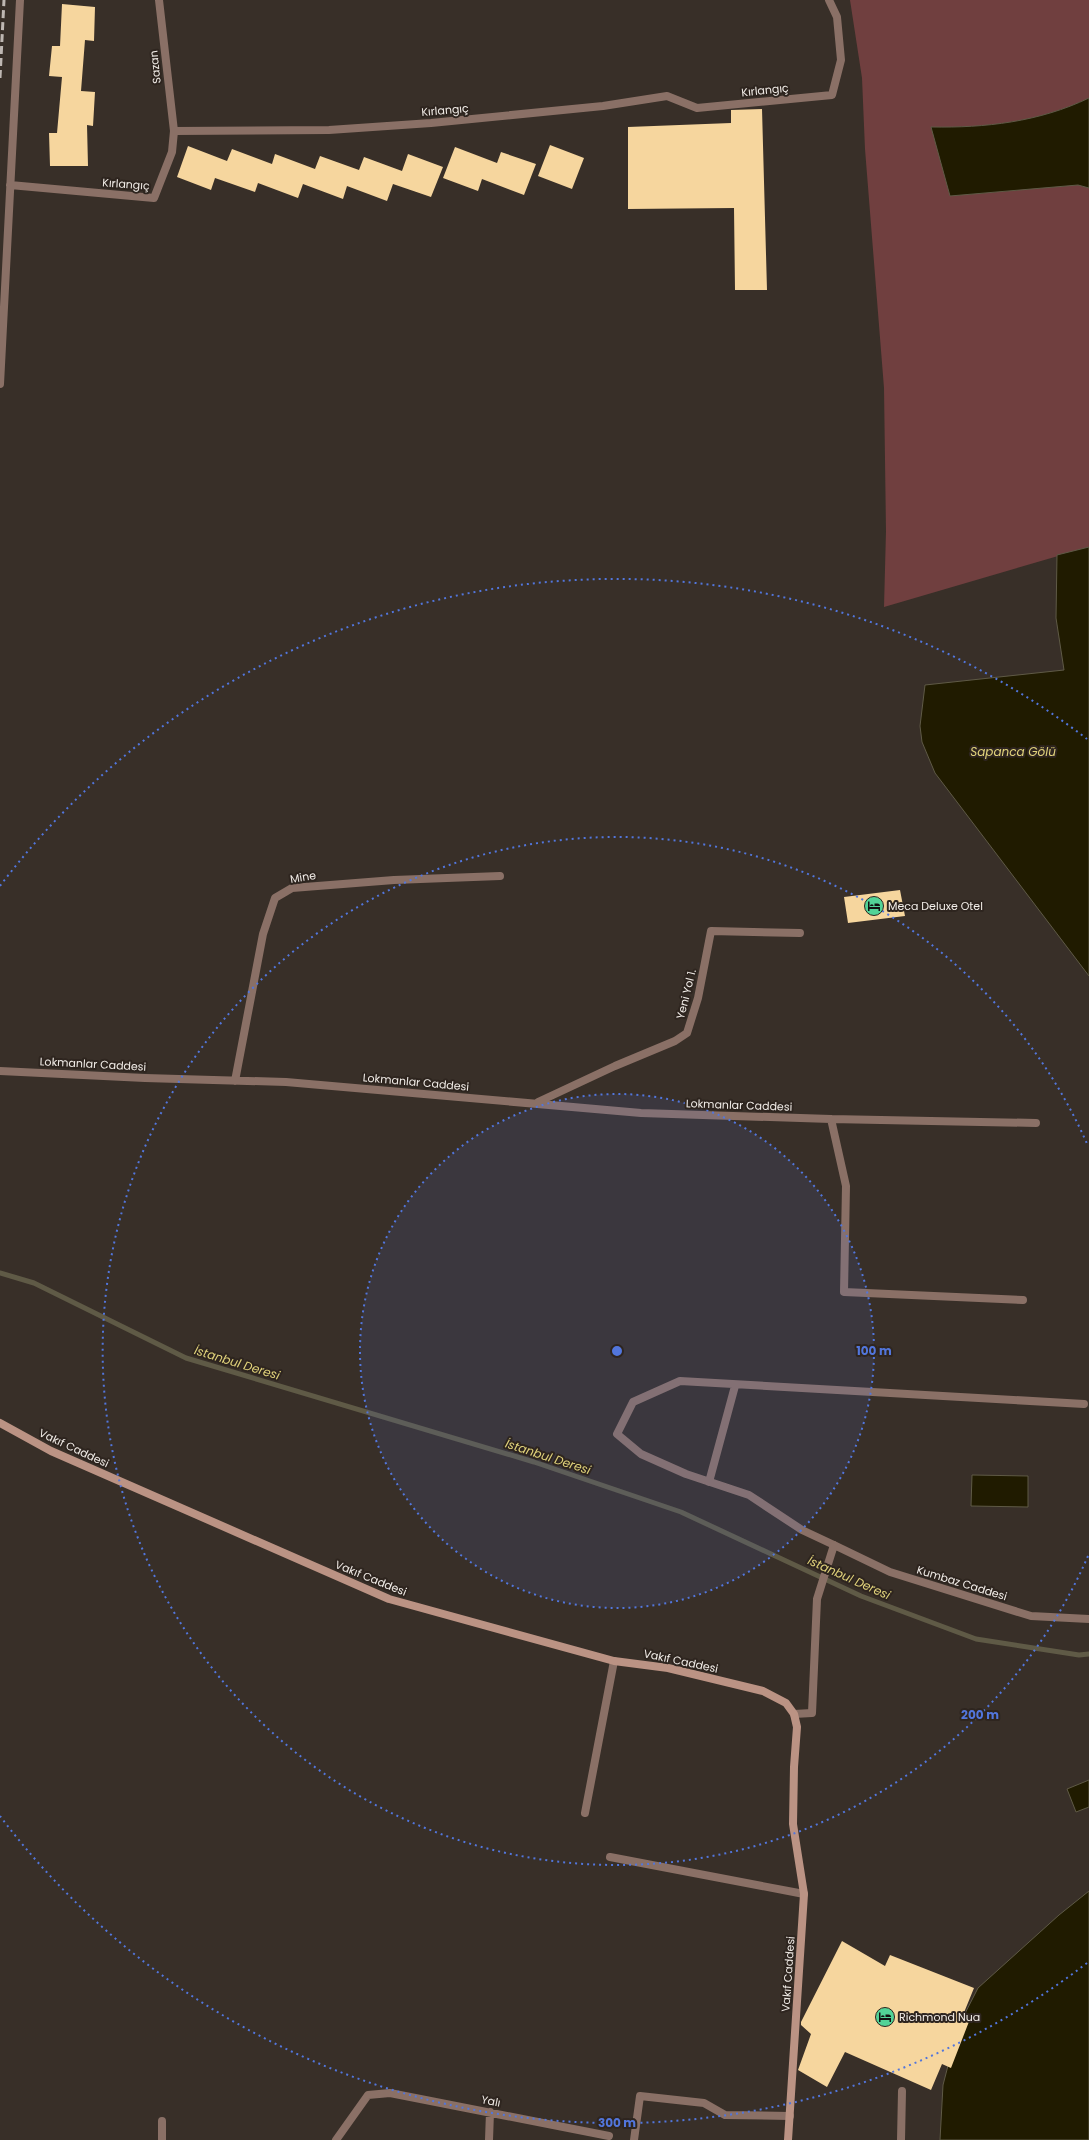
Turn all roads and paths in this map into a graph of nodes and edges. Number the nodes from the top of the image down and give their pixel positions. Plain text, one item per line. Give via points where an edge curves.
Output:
1 (20, 0) edge
2 (159, 0) edge
3 (829, 0) edge
4 (174, 131) junction
5 (10, 185) junction
6 (0, 384) edge
7 (500, 876) dead end
8 (800, 933) dead end
9 (0, 1071) edge
10 (235, 1081) junction
11 (537, 1103) junction
12 (831, 1119) junction
13 (1036, 1123) dead end
14 (1023, 1300) dead end
15 (735, 1386) junction
16 (1084, 1404) dead end
17 (0, 1423) edge
18 (709, 1482) junction
19 (834, 1545) junction
20 (1089, 1620) edge
21 (614, 1661) junction
22 (794, 1714) junction
23 (585, 1812) dead end
24 (610, 1857) dead end
25 (804, 1894) junction
26 (902, 2092) dead end
27 (490, 2112) junction
28 (790, 2116) junction
29 (162, 2122) dead end
30 (609, 2136) dead end
31 (162, 2140) edge
32 (336, 2140) edge
33 (489, 2140) edge
34 (634, 2140) edge
35 (788, 2140) edge
36 (901, 2140) edge

1 - 5 street
2 - 4 street, Sazan
3 - 4 street, Kırlangıç via 837,18 841,60 832,95 697,108 667,96 604,106 329,130
4 - 5 street, Kırlangıç via 172,152 154,198
5 - 6 street
7 - 10 street, Mine via 394,880 292,888 275,898 263,934
8 - 11 street, Yeni Yol 1. via 711,931 698,998 687,1033 675,1041
9 - 10 street, Lokmanlar Caddesi
10 - 11 street, Lokmanlar Caddesi via 286,1082
11 - 12 street, Lokmanlar Caddesi via 641,1113
12 - 13 street, Lokmanlar Caddesi
12 - 14 street via 846,1186 844,1292
15 - 16 street
15 - 18 street
15 - 18 street, Kumbaz Caddesi via 680,1381 633,1402 617,1434 641,1454
17 - 21 street, Vakıf Caddesi via 51,1451 389,1599
18 - 19 street, Kumbaz Caddesi via 749,1495 802,1530
19 - 20 street, Kumbaz Caddesi via 890,1572 1031,1616
19 - 22 street via 818,1598 812,1713
21 - 22 street, Vakıf Caddesi via 668,1668 763,1691 786,1703
21 - 23 street
22 - 25 street, Vakıf Caddesi via 797,1727 793,1824
24 - 25 street
25 - 28 street, Vakıf Caddesi
26 - 36 street
27 - 30 street, Yalı
27 - 32 street, Yalı via 390,2093 368,2095
27 - 33 street
28 - 34 street via 725,2115 704,2103 640,2096
28 - 35 street, Vakıf Caddesi
29 - 31 street

